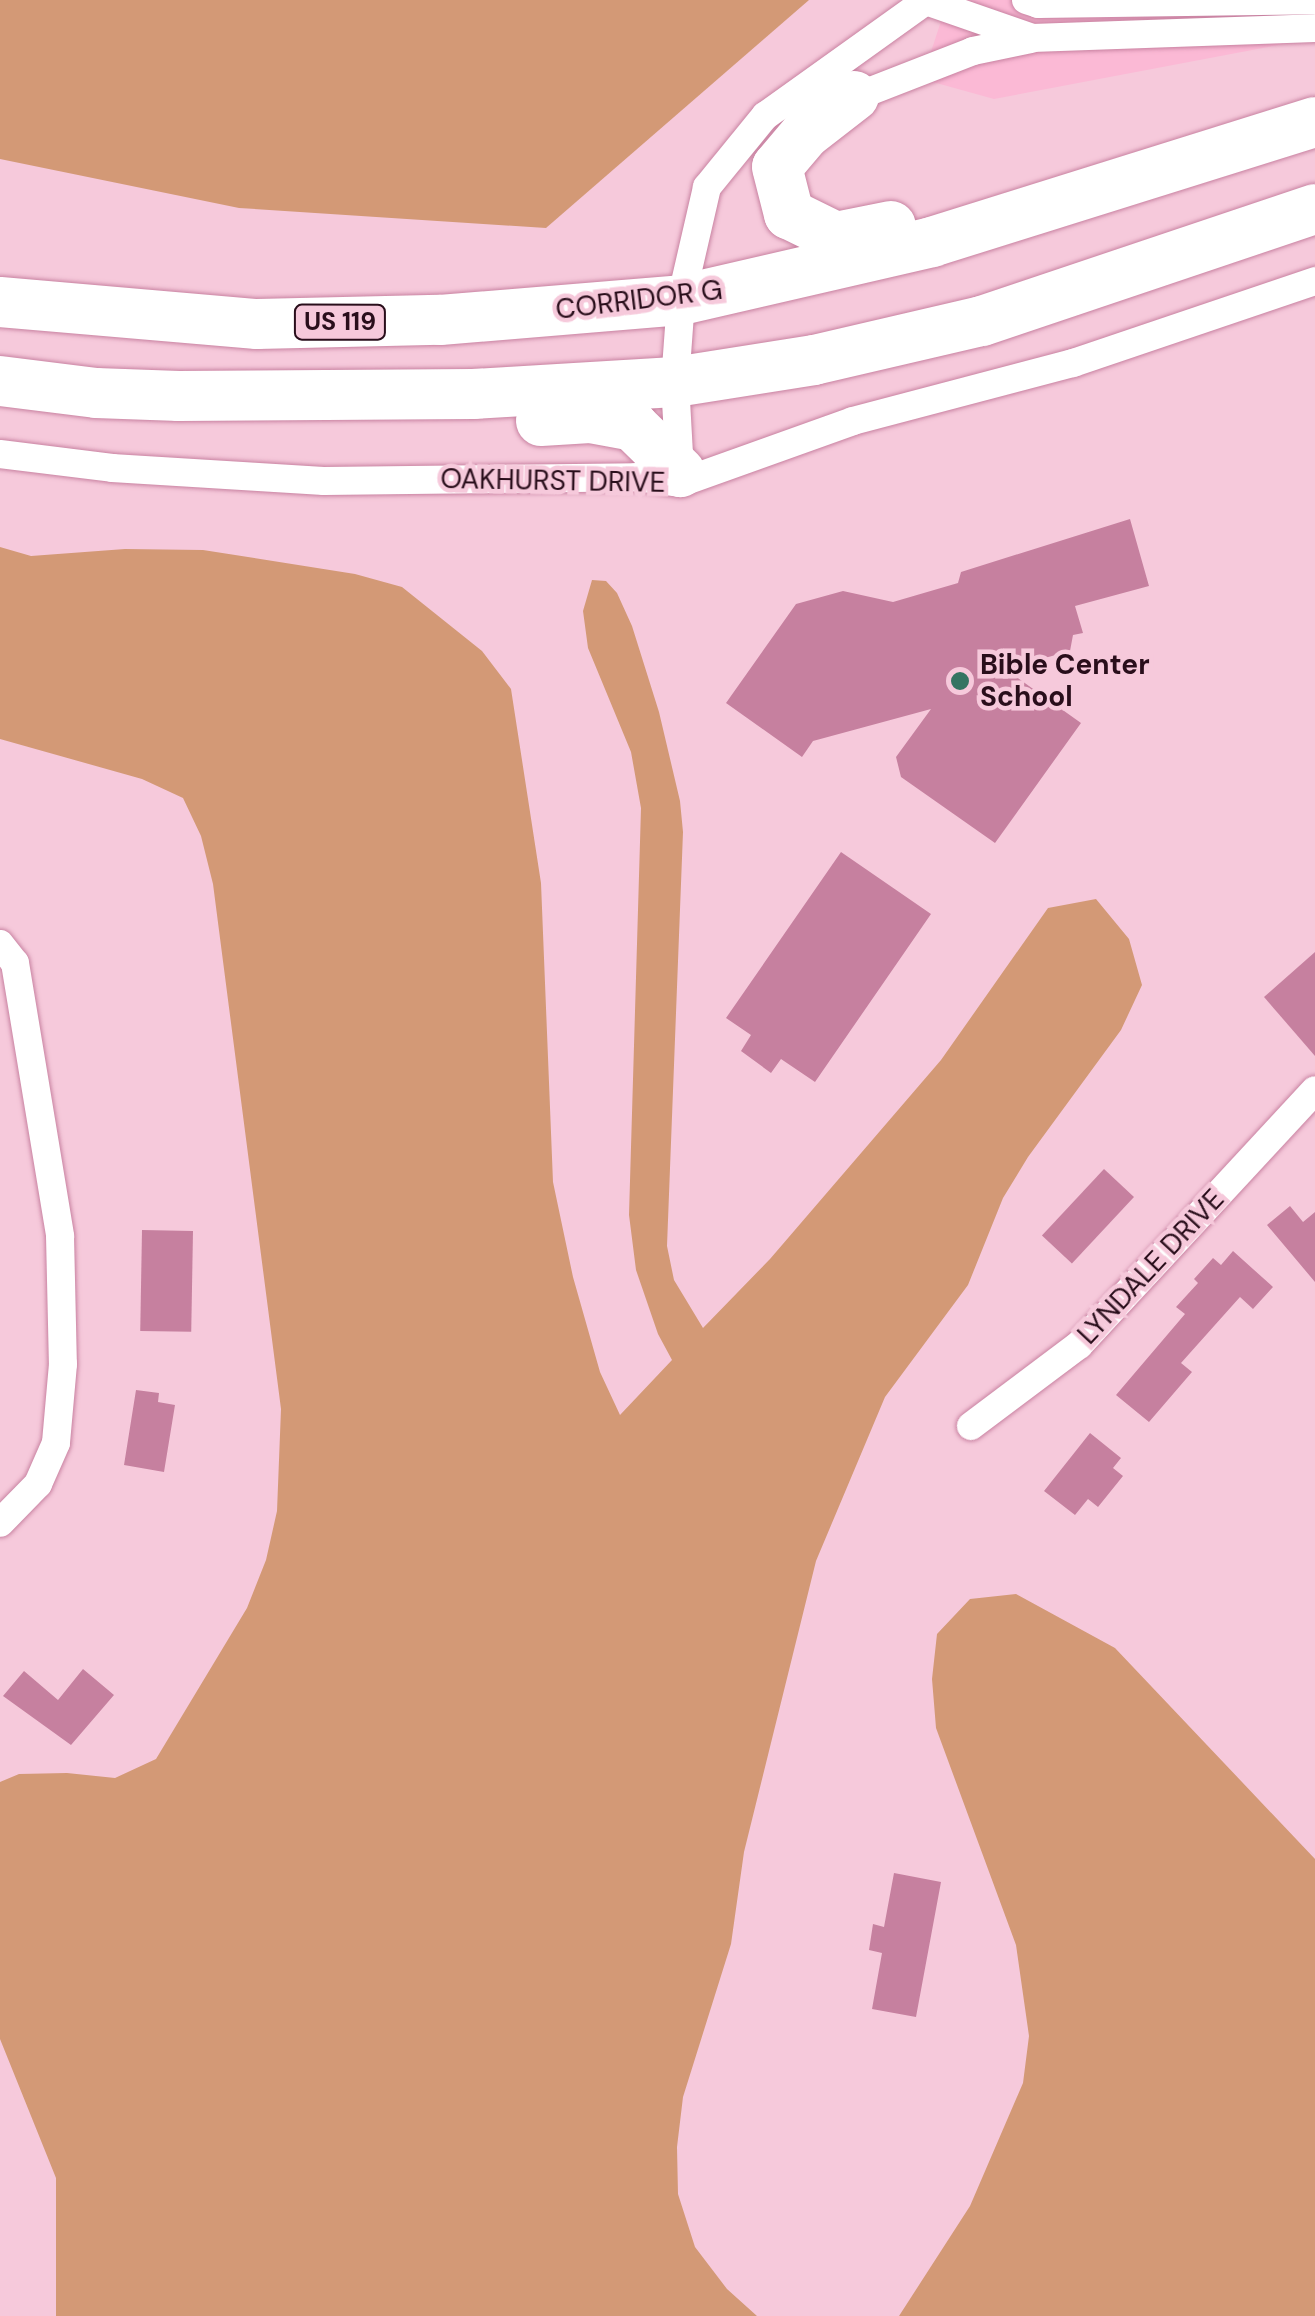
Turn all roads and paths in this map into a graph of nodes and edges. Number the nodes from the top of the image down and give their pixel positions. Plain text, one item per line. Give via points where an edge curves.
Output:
1 (1026, 0) edge
2 (1315, 0) edge
3 (926, 1) edge
4 (1315, 28) edge
5 (1032, 38) junction
6 (854, 96) junction
7 (1315, 122) edge
8 (738, 148) junction
9 (1189, 162) junction
10 (1315, 209) edge
11 (1315, 282) edge
12 (680, 300) junction
13 (0, 302) edge
14 (0, 381) edge
15 (675, 382) junction
16 (179, 396) junction
17 (0, 454) edge
18 (680, 477) junction
19 (0, 944) edge
20 (1315, 1090) edge
21 (972, 1426) dead end
22 (0, 1524) edge

1 - 2 street
3 - 5 street
3 - 8 street via 765,116
4 - 5 street
5 - 6 street via 973,51
6 - 8 street
6 - 9 highway via 777,167 789,214 836,237
7 - 9 highway, CORRIDOR G / US 119
8 - 12 street via 707,187
9 - 12 highway, CORRIDOR G / US 119 via 932,242
10 - 15 highway via 982,321 814,360
11 - 18 street, OAKHURST DRIVE via 1073,363 853,421
12 - 13 highway, CORRIDOR G / US 119 via 440,320 257,324
12 - 15 street
14 - 16 highway
15 - 16 highway via 473,394
15 - 18 street
16 - 18 highway via 279,415 450,427 590,418 633,426
17 - 18 street, OAKHURST DRIVE via 324,482
19 - 22 street via 15,963 60,1236 63,1364 56,1442 38,1484
20 - 21 street, LYNDALE DRIVE via 1079,1345

